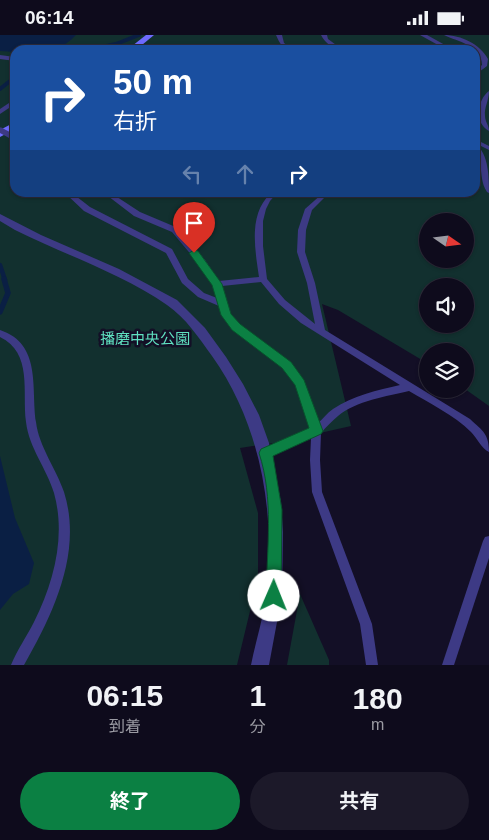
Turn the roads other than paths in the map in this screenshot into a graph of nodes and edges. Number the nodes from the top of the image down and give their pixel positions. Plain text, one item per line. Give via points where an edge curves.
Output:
1 (150, 35) edge
2 (324, 35) edge
3 (423, 35) edge
4 (447, 35) edge
5 (137, 45) edge
6 (333, 45) edge
7 (442, 45) edge
8 (474, 45) edge
9 (480, 50) edge
10 (480, 69) edge
11 (489, 93) edge
12 (489, 129) edge
13 (480, 153) edge
14 (489, 191) edge
15 (73, 197) edge
16 (113, 197) edge
17 (269, 197) edge
18 (322, 197) edge
19 (0, 217) edge
20 (263, 279) junction
21 (216, 284) junction
22 (223, 305) junction
23 (321, 332) junction
24 (0, 333) edge
25 (409, 387) junction
26 (316, 431) junction
27 (489, 449) edge
28 (265, 453) junction
29 (489, 541) edge
30 (17, 665) edge
31 (260, 665) edge
32 (372, 665) edge
33 (448, 665) edge

1 - 5 main road
2 - 6 lane
3 - 7 lane
4 - 8 lane
9 - 10 lane via 486,59
11 - 12 lane via 480,113 481,121
13 - 14 lane via 485,160
15 - 22 lane via 87,209 169,251 185,281 201,295
16 - 21 lane via 137,214 175,230
17 - 20 lane via 260,218 259,253
18 - 23 lane via 309,209 302,230 301,252 312,283
19 - 28 street via 19,229 127,276 175,305 202,331 238,383
20 - 21 lane
20 - 23 lane via 285,307
21 - 22 lane
22 - 26 lane via 226,315 236,327 286,365 300,383
23 - 25 lane
24 - 30 lane via 14,341 22,351 36,444 60,494 64,515 64,542 53,594
25 - 26 lane via 354,403 336,412
25 - 27 lane via 467,422
26 - 28 lane
26 - 32 lane via 318,492 366,624
28 - 31 street via 275,510 274,596
29 - 33 lane

